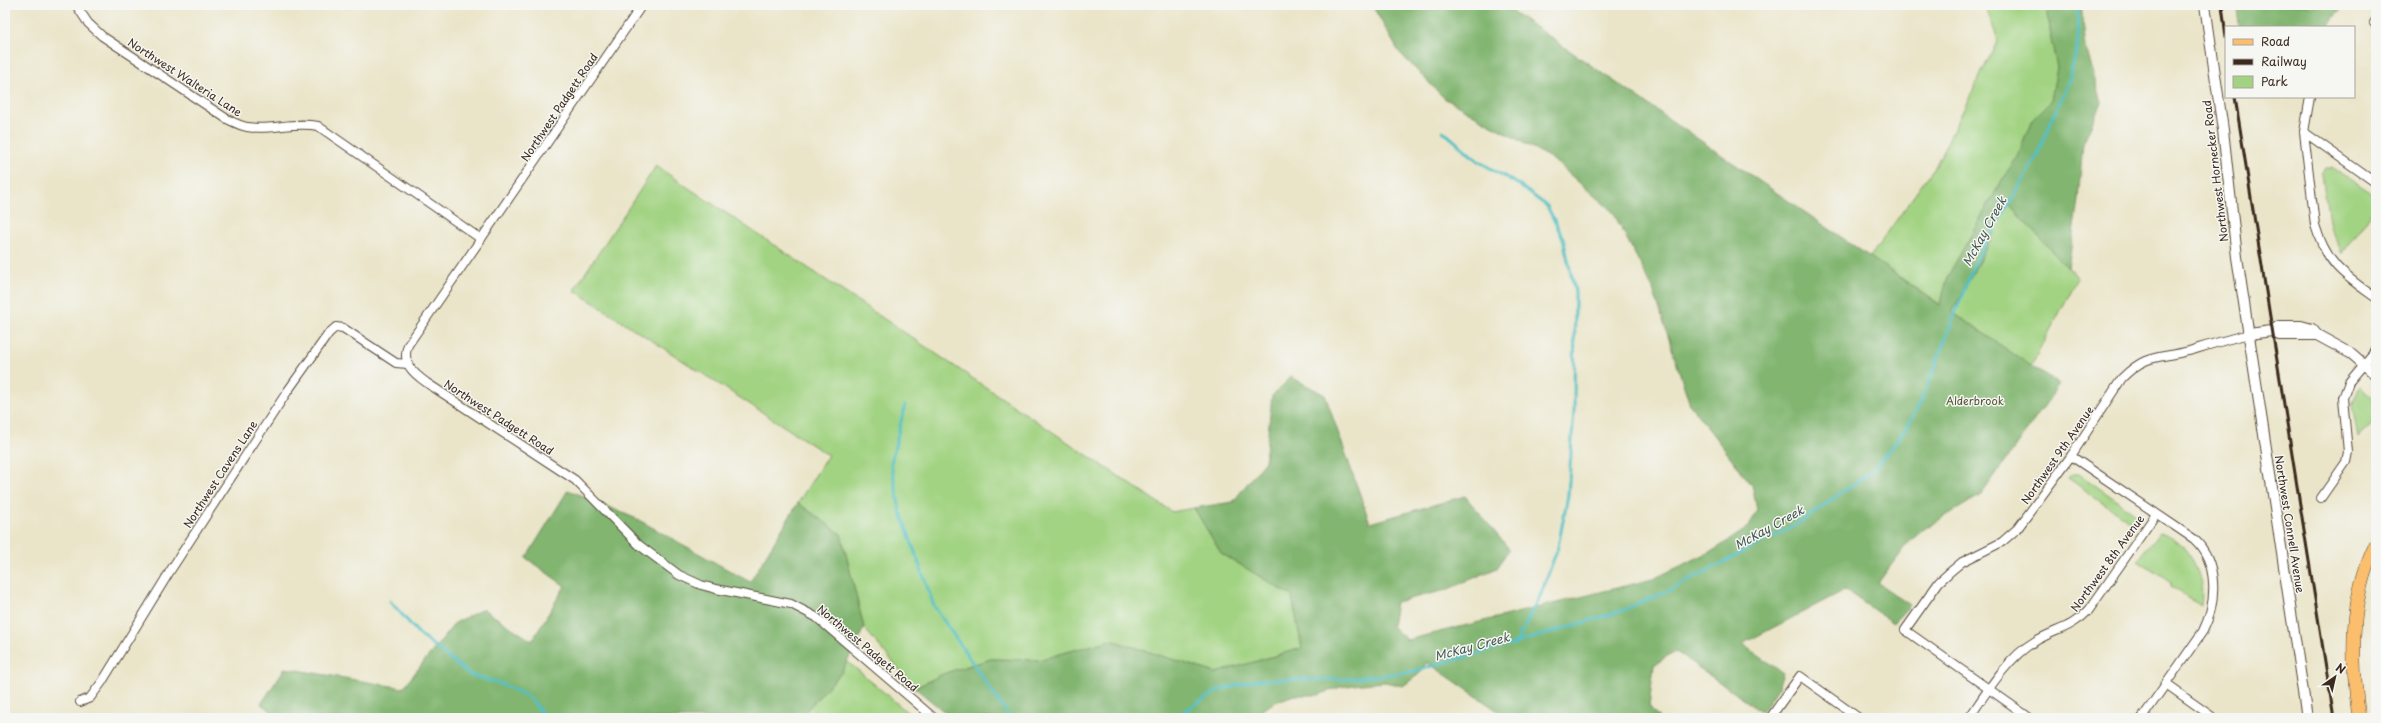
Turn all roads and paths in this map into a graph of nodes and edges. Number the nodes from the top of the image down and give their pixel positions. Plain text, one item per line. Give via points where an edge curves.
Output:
1 (76, 5) edge
2 (642, 5) edge
3 (2205, 5) edge
4 (2310, 98) edge
5 (2304, 132) junction
6 (2376, 183) edge
7 (480, 239) junction
8 (2376, 298) edge
9 (2249, 334) junction
10 (2376, 350) edge
11 (408, 364) junction
12 (2364, 364) junction
13 (2376, 375) edge
14 (2071, 456) junction
15 (2321, 498) dead end
16 (2156, 514) junction
17 (2376, 544) edge
18 (2372, 562) edge
19 (2166, 684) junction
20 (1989, 689) junction
21 (80, 702) dead end
22 (934, 718) edge
23 (1770, 718) edge
24 (1859, 718) edge
25 (1969, 718) edge
26 (2030, 718) edge
27 (2142, 718) edge
28 (2214, 718) edge
29 (2307, 718) edge
30 (2359, 718) edge

1 - 7 street, Northwest Walteria Lane via 88,23 102,36 227,119 246,127 300,123 318,126
2 - 7 street, Northwest Padgett Road
3 - 9 street, Northwest Hornecker Road
4 - 5 street
5 - 6 street
5 - 8 street via 2315,225 2319,239 2332,263
7 - 11 street, Northwest Padgett Road via 408,345
9 - 12 street via 2272,331 2279,326 2301,326 2312,329 2317,335 2338,345
9 - 14 street, Northwest 9th Avenue via 2144,360 2131,369 2111,393
9 - 29 street, Northwest Connell Avenue
10 - 12 street
11 - 21 street, Northwest Cavens Lane via 396,363 343,328 336,327 330,333 287,392 172,568 102,682 90,698
11 - 22 street, Northwest Padgett Road via 416,375 427,383 575,480 628,534 667,567 701,585 776,600 806,611
12 - 13 street
12 - 15 street via 2349,382 2343,398 2348,452 2346,462
14 - 16 street
14 - 20 street, Northwest 9th Avenue via 2018,528 2002,542 1962,562 1950,572 1939,582 1905,630
16 - 19 street via 2201,546 2206,556 2214,597 2210,616 2203,631
16 - 20 street, Northwest 8th Avenue via 2079,622 2034,642 2018,655
17 - 18 main road
18 - 30 main road via 2359,593 2353,632 2354,678
19 - 27 street
19 - 28 street
20 - 25 street, Northwest 8th Avenue
20 - 26 street
23 - 24 street via 1800,676

